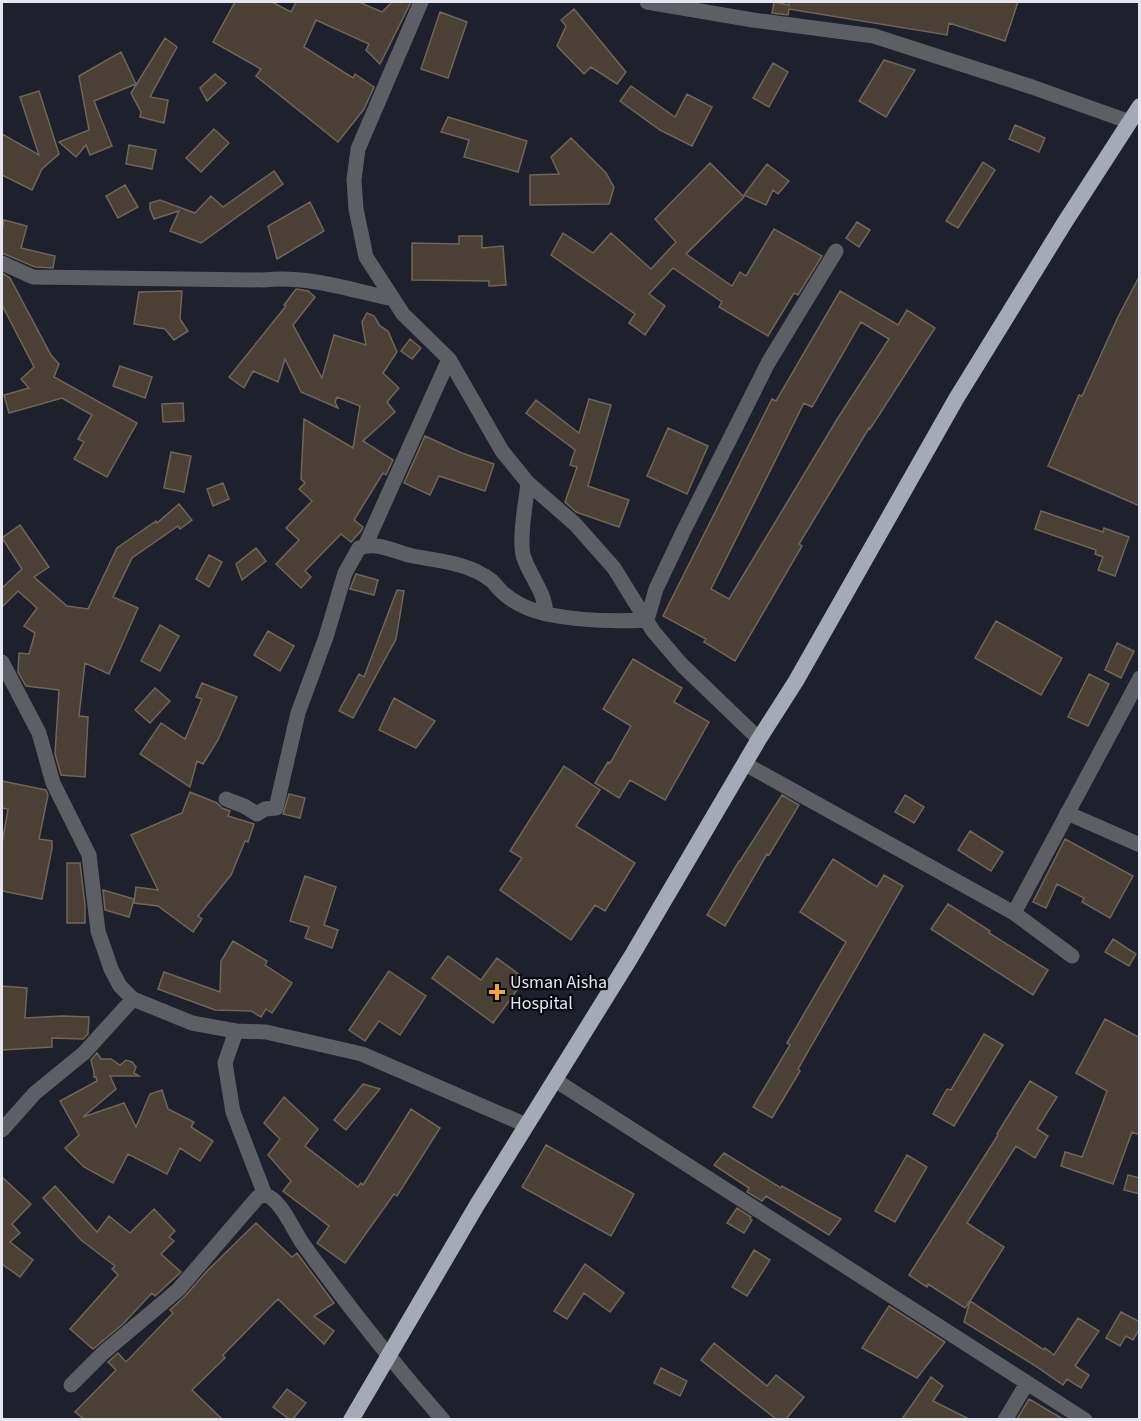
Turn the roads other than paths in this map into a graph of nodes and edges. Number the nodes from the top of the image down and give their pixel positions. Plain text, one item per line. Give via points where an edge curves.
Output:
1 (421, 2) edge
2 (647, 2) edge
3 (1140, 106) edge
4 (1130, 122) junction
5 (836, 251) dead end
6 (2, 263) edge
7 (393, 299) junction
8 (449, 360) junction
9 (528, 483) junction
10 (365, 546) junction
11 (546, 614) junction
12 (647, 620) junction
13 (2, 662) edge
14 (1140, 678) edge
15 (759, 739) junction
16 (744, 764) junction
17 (226, 799) dead end
18 (1067, 813) junction
19 (1140, 845) edge
20 (1014, 913) junction
21 (1072, 956) dead end
22 (133, 999) junction
23 (236, 1031) junction
24 (555, 1080) junction
25 (526, 1125) junction
26 (2, 1130) edge
27 (265, 1195) junction
28 (387, 1356) junction
29 (1027, 1383) junction
30 (71, 1385) dead end
31 (351, 1419) edge
32 (443, 1419) edge
33 (1005, 1419) edge
34 (1085, 1419) edge

1 - 7 street via 358,149 354,180 366,257
2 - 4 street via 874,36
3 - 4 highway
4 - 15 highway via 956,399
5 - 12 street via 768,363 678,542
6 - 7 street via 33,277 281,278
7 - 8 street
8 - 9 street via 502,451
8 - 10 street
9 - 11 street via 523,556 540,589
9 - 12 street via 575,524 614,568
10 - 11 street via 450,561 492,581 530,610
10 - 17 street via 359,548 345,573 298,713 276,808 257,814
11 - 12 street via 578,621
12 - 15 street via 682,665
13 - 22 street via 39,733 52,783 89,855 98,931 111,969
14 - 18 street
15 - 16 highway
16 - 20 street
16 - 24 highway
18 - 19 street
18 - 20 street
20 - 21 street
22 - 23 street via 192,1023
22 - 26 street via 84,1053 35,1093
23 - 25 street via 266,1032 362,1054
23 - 27 street via 225,1063 233,1112
24 - 25 highway
24 - 29 street
25 - 28 highway
27 - 28 street via 280,1205 293,1230
27 - 30 street via 258,1197 178,1290
28 - 31 highway
28 - 32 street
29 - 33 street
29 - 34 street

